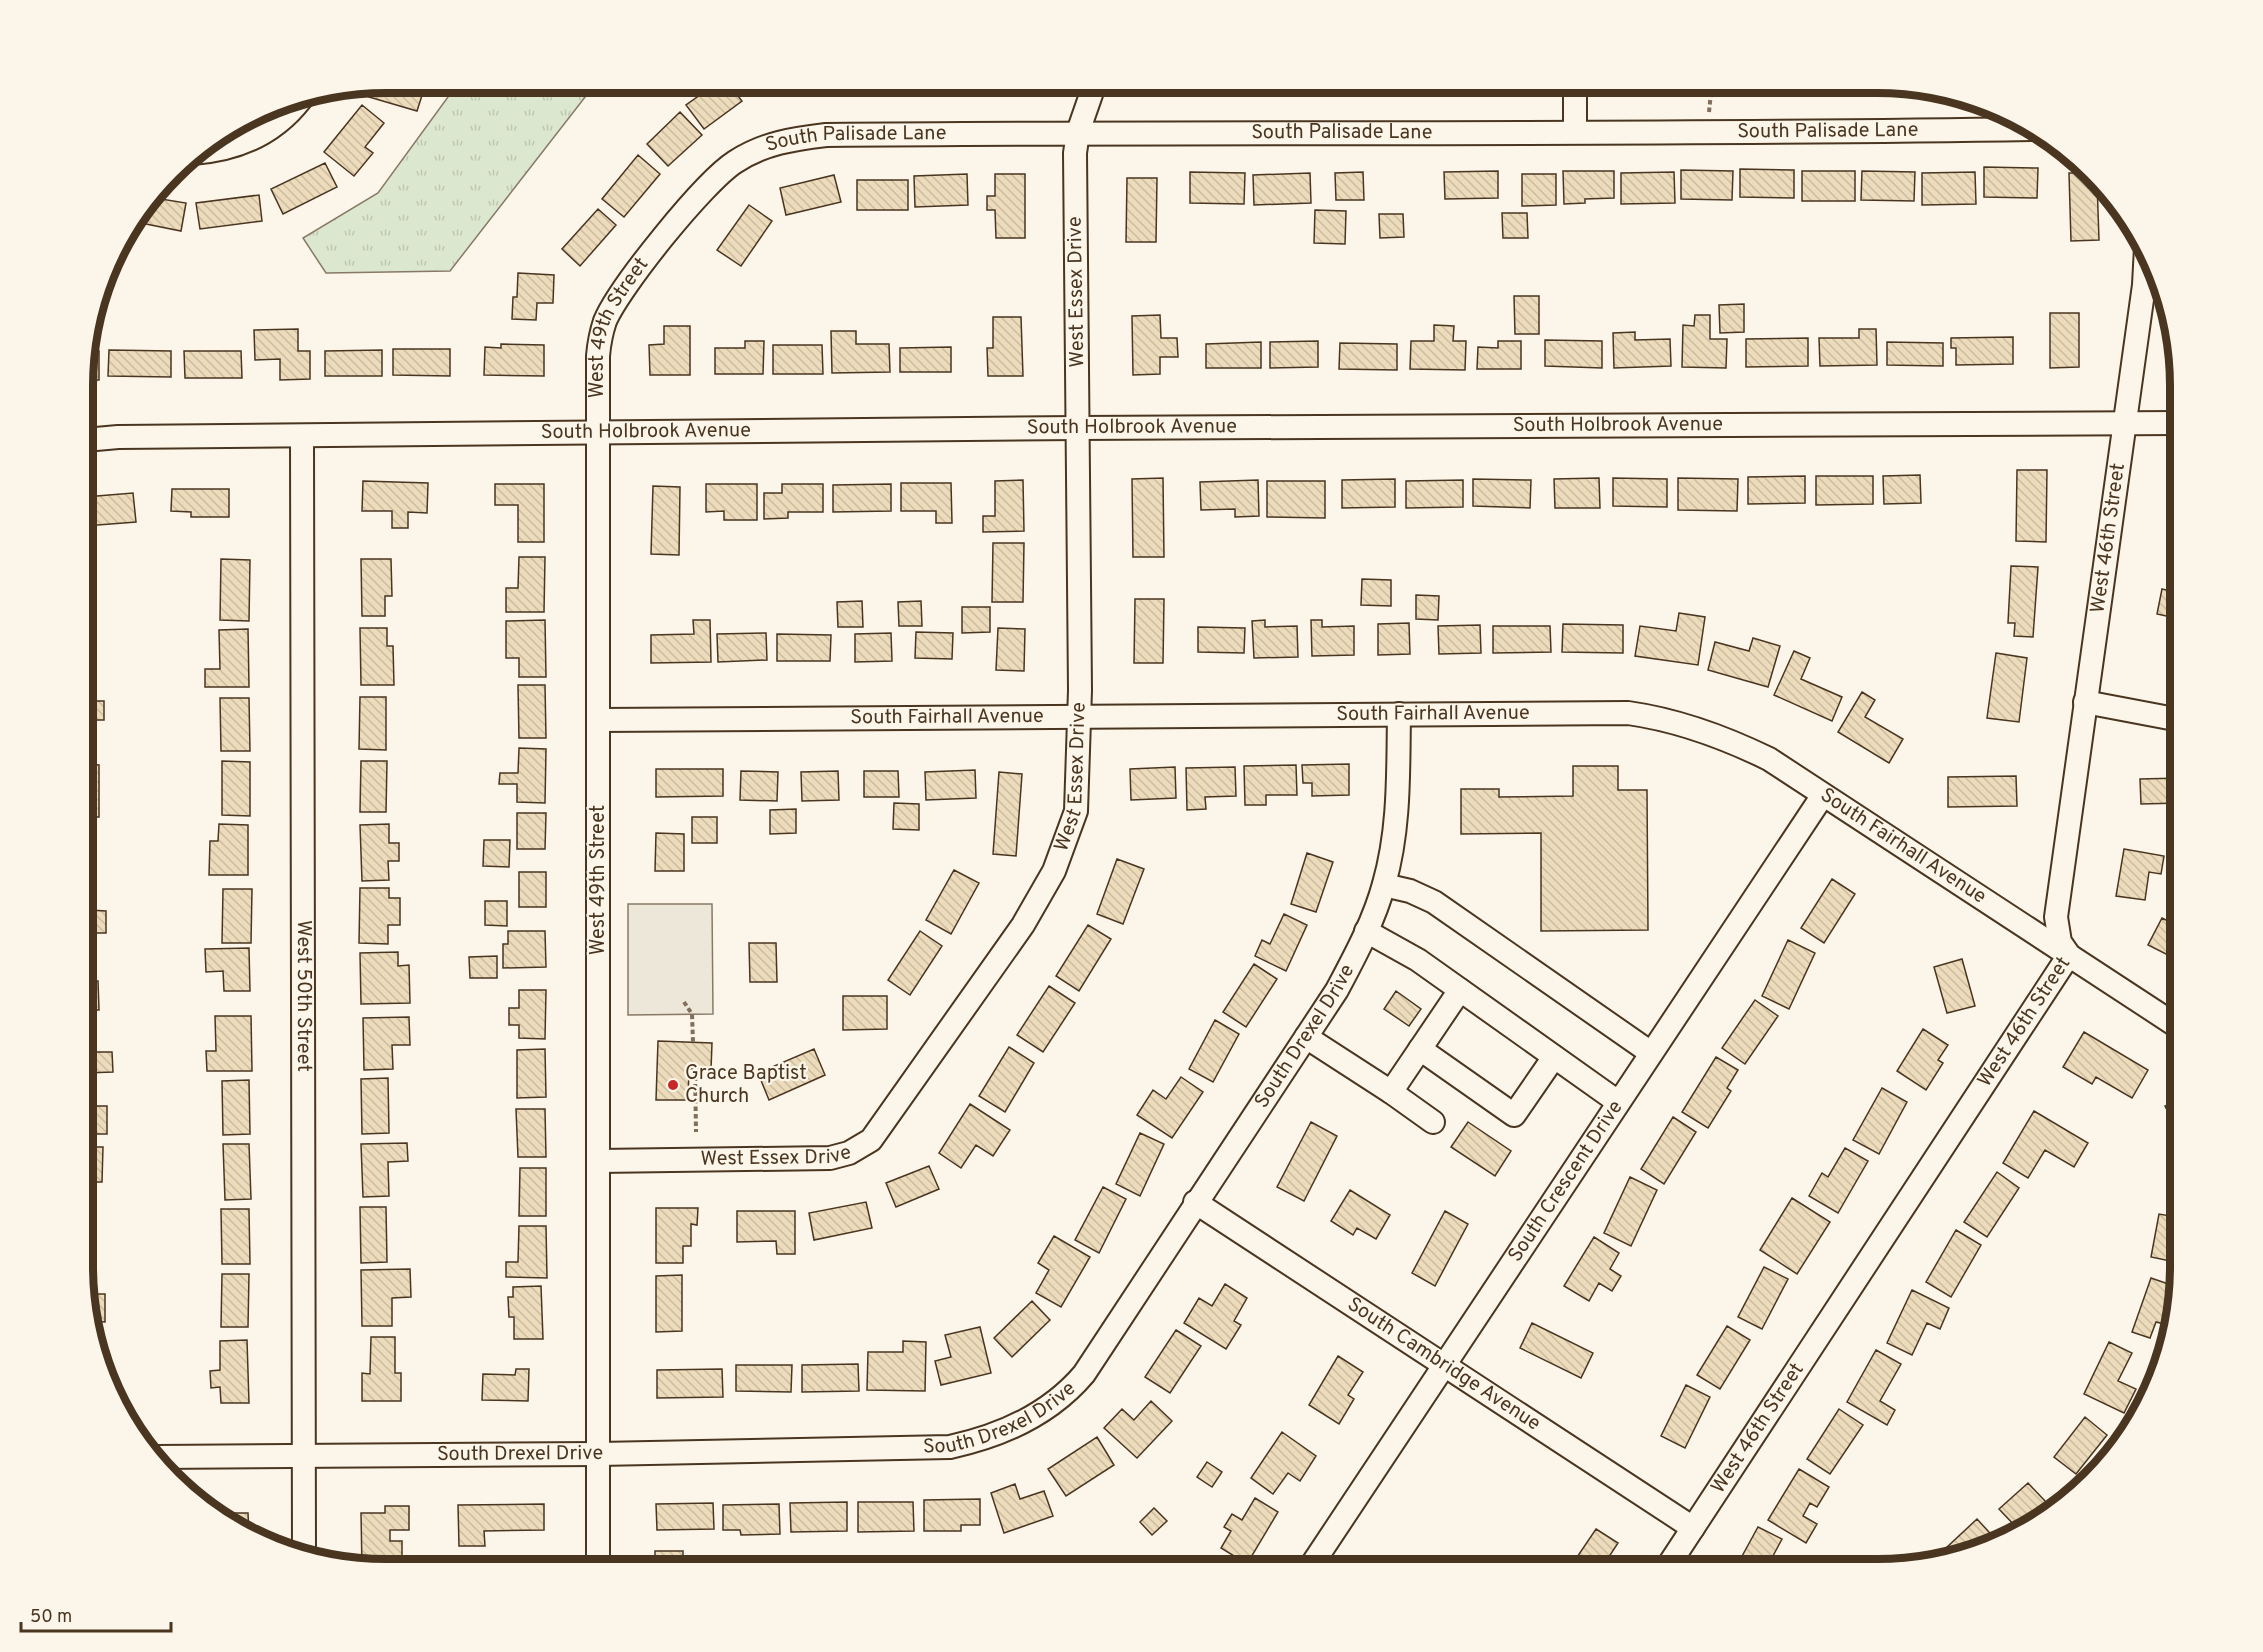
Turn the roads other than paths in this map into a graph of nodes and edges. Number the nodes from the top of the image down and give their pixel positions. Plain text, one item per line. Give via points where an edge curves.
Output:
1 (1092, 93) edge
2 (1575, 93) edge
3 (292, 109) edge
4 (2018, 129) edge
5 (1078, 132) junction
6 (1575, 132) junction
7 (214, 150) edge
8 (681, 217) joint
9 (2145, 267) edge
10 (2122, 423) junction
11 (2170, 423) edge
12 (1078, 428) junction
13 (598, 433) junction
14 (302, 436) junction
15 (93, 440) edge
16 (2085, 702) junction
17 (1399, 714) junction
18 (1079, 717) junction
19 (2170, 718) edge
20 (598, 720) junction
21 (1823, 795) junction
22 (1384, 885) junction
23 (1366, 932) junction
24 (2069, 955) junction
25 (1460, 990) junction
26 (2170, 1021) edge
27 (1305, 1037) junction
28 (1420, 1049) junction
29 (1651, 1053) junction
30 (1554, 1057) junction
31 (1391, 1092) junction
32 (1618, 1102) junction
33 (1433, 1122) dead end
34 (598, 1161) junction
35 (1195, 1202) junction
36 (1442, 1366) junction
37 (599, 1454) junction
38 (304, 1456) junction
39 (164, 1457) edge
40 (1693, 1528) junction
41 (304, 1547) edge
42 (598, 1559) edge
43 (1316, 1559) edge
44 (1673, 1559) edge

1 - 5 street, West Essex Drive
2 - 6 street
3 - 7 street via 281,122 252,140
4 - 6 street, South Palisade Lane
5 - 6 street, South Palisade Lane
5 - 8 street, South Palisade Lane via 826,135 785,140 767,145 723,170
5 - 12 street, West Essex Drive
8 - 13 street, West 49th Street via 606,320 598,357
9 - 10 street, West 46th Street
10 - 11 street, South Holbrook Avenue
10 - 12 street, South Holbrook Avenue
10 - 16 street, West 46th Street
12 - 13 street, South Holbrook Avenue
12 - 18 street, West Essex Drive
13 - 14 street, South Holbrook Avenue
13 - 20 street, West 49th Street
14 - 15 street, South Holbrook Avenue
14 - 38 street, West 50th Street
16 - 19 street
16 - 24 street, West 46th Street via 2056,917 2060,942
17 - 18 street, South Fairhall Avenue
17 - 21 street, South Fairhall Avenue via 1628,713 1655,717 1721,736 1769,759
17 - 22 street, South Drexel Drive via 1396,827
18 - 20 street, South Fairhall Avenue
18 - 34 street, West Essex Drive via 1076,811 1054,871 1023,925 871,1140 849,1153 830,1158
20 - 34 street, West 49th Street
21 - 24 street, South Fairhall Avenue
21 - 29 street, South Crescent Drive
22 - 23 street, South Drexel Drive
22 - 29 street via 1434,902
23 - 25 street via 1419,960
23 - 27 street, South Drexel Drive via 1337,990
24 - 26 street, South Fairhall Avenue
24 - 40 street, West 46th Street
25 - 28 street
25 - 30 street
27 - 31 street
27 - 35 street, South Drexel Drive
28 - 30 street via 1515,1115
28 - 31 street
29 - 32 street, South Crescent Drive
30 - 32 street
31 - 33 street
32 - 36 street, South Crescent Drive
34 - 37 street, West 49th Street
35 - 36 street, South Cambridge Avenue
35 - 37 street, South Drexel Drive via 1073,1387 1054,1404 992,1436 950,1447
36 - 40 street, South Cambridge Avenue
36 - 43 street, South Crescent Drive
37 - 38 street, South Drexel Drive
37 - 42 street, West 49th Street
38 - 39 street, South Drexel Drive
38 - 41 street, West 50th Street
40 - 44 street, West 46th Street

